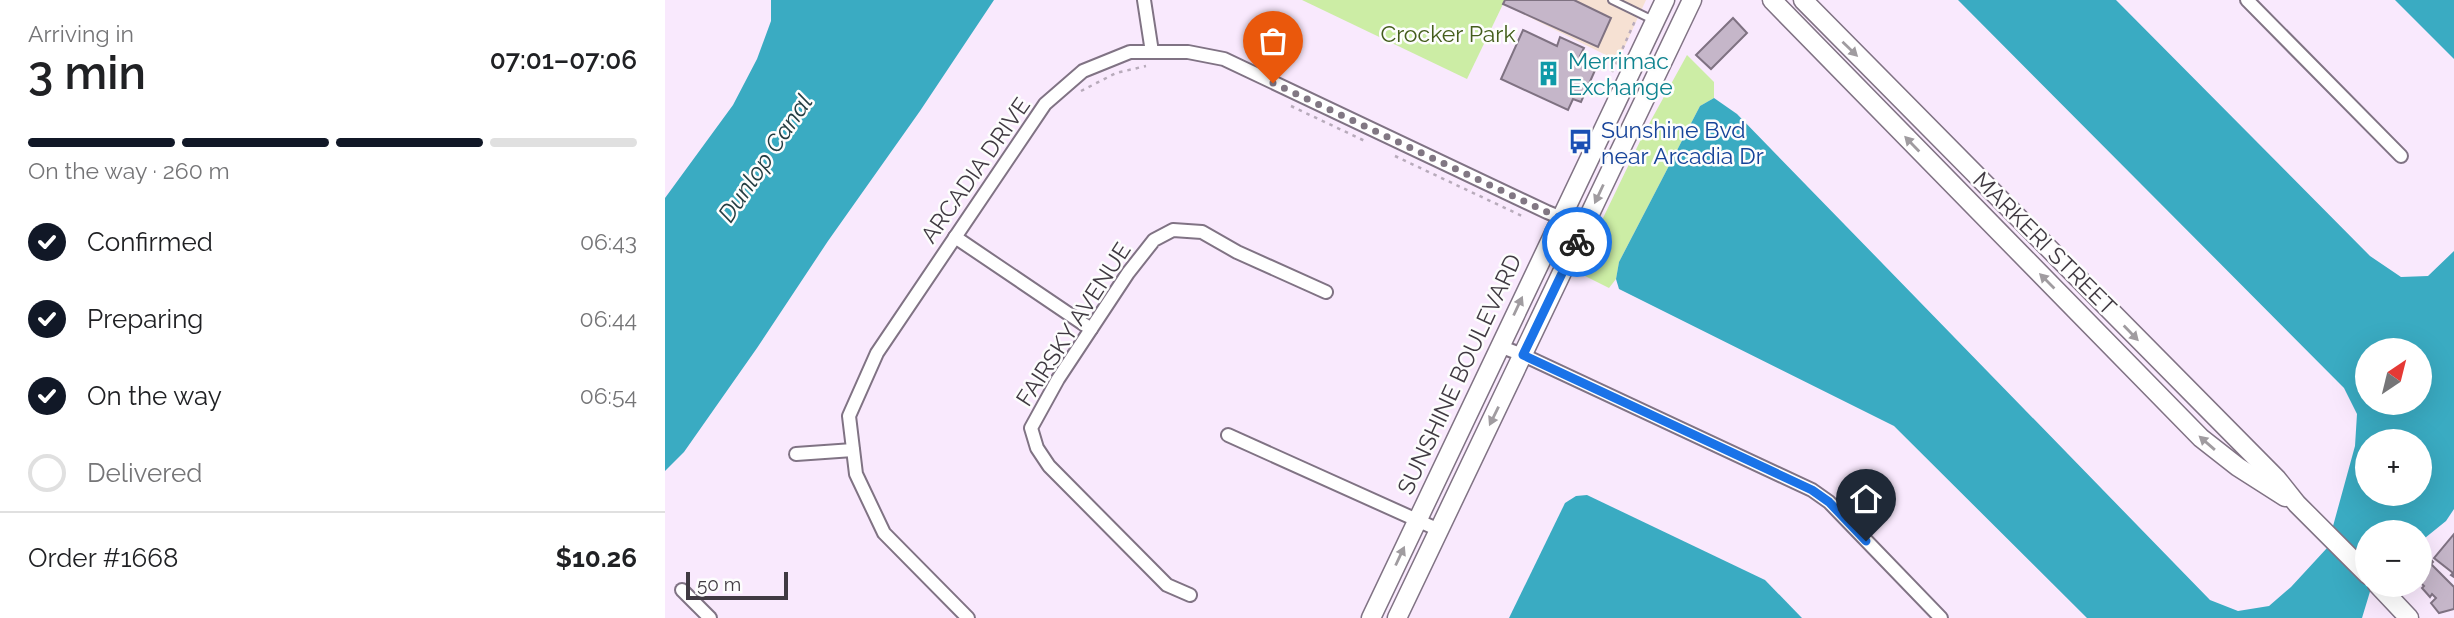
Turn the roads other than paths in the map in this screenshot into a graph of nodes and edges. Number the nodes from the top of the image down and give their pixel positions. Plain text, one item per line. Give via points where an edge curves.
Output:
1 (1144, 0) edge
2 (1612, 0) edge
3 (1665, 0) edge
4 (1692, 0) edge
5 (1772, 0) edge
6 (1803, 0) edge
7 (2247, 0) edge
8 (1655, 21) junction
9 (1154, 58) junction
10 (2401, 156) dead end
11 (1977, 175) junction
12 (1960, 192) junction
13 (1560, 218) junction
14 (1584, 227) junction
15 (955, 237) junction
16 (1326, 292) dead end
17 (1091, 329) junction
18 (1499, 346) junction
19 (1523, 355) junction
20 (1228, 435) dead end
21 (853, 450) junction
22 (796, 454) dead end
23 (2244, 460) junction
24 (1417, 520) junction
25 (1439, 530) junction
26 (2355, 562) edge
27 (682, 590) dead end
28 (1190, 595) dead end
29 (2389, 597) edge
30 (710, 618) edge
31 (968, 618) edge
32 (1371, 618) edge
33 (1398, 618) edge
34 (1941, 618) edge
35 (2409, 618) edge

1 - 9 street
2 - 8 lane
3 - 8 main road, SUNSHINE BOULEVARD
4 -> 14 main road
12 -> 5 main road, MARKERI STREET
6 -> 11 main road, MARKERI STREET
7 - 10 street
8 - 13 main road, SUNSHINE BOULEVARD
9 - 13 street, ARCADIA DRIVE via 1188,52 1224,59
9 - 15 street, ARCADIA DRIVE via 1130,52 1083,71 1045,104
11 - 12 main road
11 -> 23 main road, MARKERI STREET
23 -> 12 main road, MARKERI STREET via 2193,430
13 - 14 street, ARCADIA DRIVE
18 -> 13 main road, SUNSHINE BOULEVARD
14 - 19 main road
15 - 17 street
15 - 21 street, ARCADIA DRIVE via 877,353 849,416
16 - 17 street, FAIRSKY AVENUE via 1202,232 1173,230 1154,240
17 - 28 street, FAIRSKY AVENUE via 1039,409 1031,428 1037,449 1167,584
18 - 19 street
18 - 24 main road, SUNSHINE BOULEVARD
19 -> 25 main road
19 - 34 street via 1812,490
20 - 24 street
21 - 22 street
21 - 31 street, ARCADIA DRIVE via 856,474 884,533
23 - 26 main road, MARKERI STREET
24 - 25 street
32 -> 24 main road, SUNSHINE BOULEVARD
25 - 33 main road
27 - 30 street
29 - 35 main road

